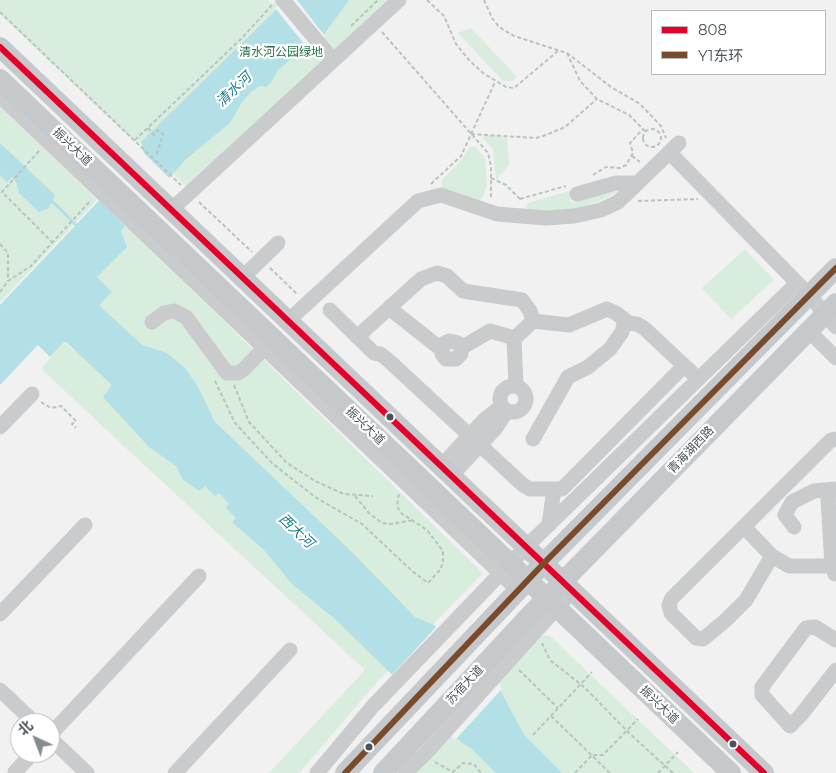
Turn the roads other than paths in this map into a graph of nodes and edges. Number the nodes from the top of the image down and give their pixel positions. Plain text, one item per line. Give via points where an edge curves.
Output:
1 (398, 0) edge
2 (282, 1) edge
3 (0, 47) edge
4 (333, 60) junction
5 (0, 79) edge
6 (0, 96) edge
7 (638, 183) junction
8 (573, 190) road end
9 (172, 209) junction
10 (278, 243) dead end
11 (836, 268) edge
12 (243, 277) junction
13 (803, 289) junction
14 (389, 308) junction
15 (330, 310) dead end
16 (832, 315) edge
17 (289, 320) junction
18 (533, 321) junction
19 (152, 322) dead end
20 (625, 323) junction
21 (808, 330) junction
22 (357, 337) junction
23 (514, 339) junction
24 (269, 344) junction
25 (836, 358) edge
26 (684, 366) junction
27 (698, 380) junction
28 (516, 385) junction
29 (32, 394) road end
30 (524, 407) junction
31 (505, 408) junction
32 (541, 424) junction
33 (0, 428) edge
34 (834, 438) edge
35 (533, 439) dead end
36 (475, 440) junction
37 (447, 470) junction
38 (554, 489) junction
39 (836, 489) edge
40 (488, 508) junction
41 (85, 525) dead end
42 (549, 525) junction
43 (470, 526) junction
44 (744, 527) junction
45 (794, 527) dead end
46 (527, 546) junction
47 (772, 556) junction
48 (545, 562) junction
49 (505, 569) junction
50 (835, 570) edge
51 (199, 576) dead end
52 (568, 586) junction
53 (520, 590) junction
54 (552, 603) junction
55 (0, 614) edge
56 (607, 622) junction
57 (590, 640) junction
58 (836, 640) edge
59 (290, 650) dead end
60 (836, 670) edge
61 (0, 690) edge
62 (24, 713) edge
63 (60, 725) edge
64 (734, 745) junction
65 (60, 746) edge
66 (419, 748) junction
67 (725, 767) edge
68 (87, 773) edge
69 (175, 773) edge
70 (317, 773) edge
71 (345, 773) edge
72 (383, 773) edge
73 (405, 773) edge
74 (764, 773) edge

1 - 4 street
2 - 4 street
3 - 9 main road, 振兴大道
4 - 9 street
5 - 24 main road, 振兴大道
6 - 24 street via 95,187
7 - 8 street
7 - 13 street via 672,150
7 - 17 street via 618,202 574,216 546,218 490,212 440,195 418,201
9 - 12 main road, 振兴大道
10 - 12 street
11 - 13 main road, 青海湖西路
12 - 17 main road, 振兴大道
13 - 16 street
13 - 27 street
13 - 48 main road, 青海湖西路
14 - 18 street via 421,279 437,273 447,276 463,291 522,300
14 - 22 street
14 - 23 street via 442,349 446,342 452,340 461,348 490,331
15 - 22 street
16 - 21 main road, 青海湖西路
17 - 37 main road, 振兴大道
18 - 20 street via 569,325 607,309 621,316
18 - 23 street
19 - 24 street via 164,313 186,316 227,373 238,373
20 - 26 street via 644,328
20 - 32 street via 610,349 588,367 568,377
21 - 25 street
21 - 52 main road, 青海湖西路
22 - 36 street via 374,353 387,359
23 - 28 street
24 - 43 main road, 振兴大道
24 - 49 street via 405,482
26 - 27 street
26 - 38 street via 569,483 562,489
27 - 42 street
28 - 30 street via 526,394
28 - 31 street via 508,386 501,393
29 - 33 street
30 - 31 street via 516,412
30 - 32 street
31 - 36 street
32 - 35 street
34 - 44 street
36 - 37 street
36 - 38 street via 522,485 530,489
37 - 40 main road, 振兴大道
38 - 42 street
39 - 45 street via 814,491 792,502 785,515
39 - 50 street via 828,499
40 - 43 street
40 - 46 main road, 振兴大道
41 - 55 street
42 - 46 street
43 - 49 main road, 振兴大道
44 - 47 street
44 - 47 street via 672,598 669,605 671,613 680,624 696,638 703,639 746,600
46 - 48 main road, 振兴大道
46 - 49 street
47 - 50 street via 790,566
48 - 52 main road, 振兴大道
48 - 53 main road, 青海湖西路
49 - 53 main road, 振兴大道
49 - 70 street via 373,706
51 - 63 street
52 - 54 main road, 青海湖西路
52 - 56 main road, 振兴大道
53 - 54 main road, 振兴大道
53 - 71 main road
54 - 57 main road, 振兴大道
54 - 66 main road, 苏宿大道 via 530,615
54 - 66 street via 512,667
56 - 57 street
56 - 64 main road, 振兴大道
57 - 67 main road, 振兴大道
58 - 60 street via 815,627 806,628 762,687 762,695 790,726
59 - 69 street
61 - 62 street
64 - 67 street
64 - 74 main road, 振兴大道
65 - 68 street
66 - 72 main road, 苏宿大道
66 - 73 street

